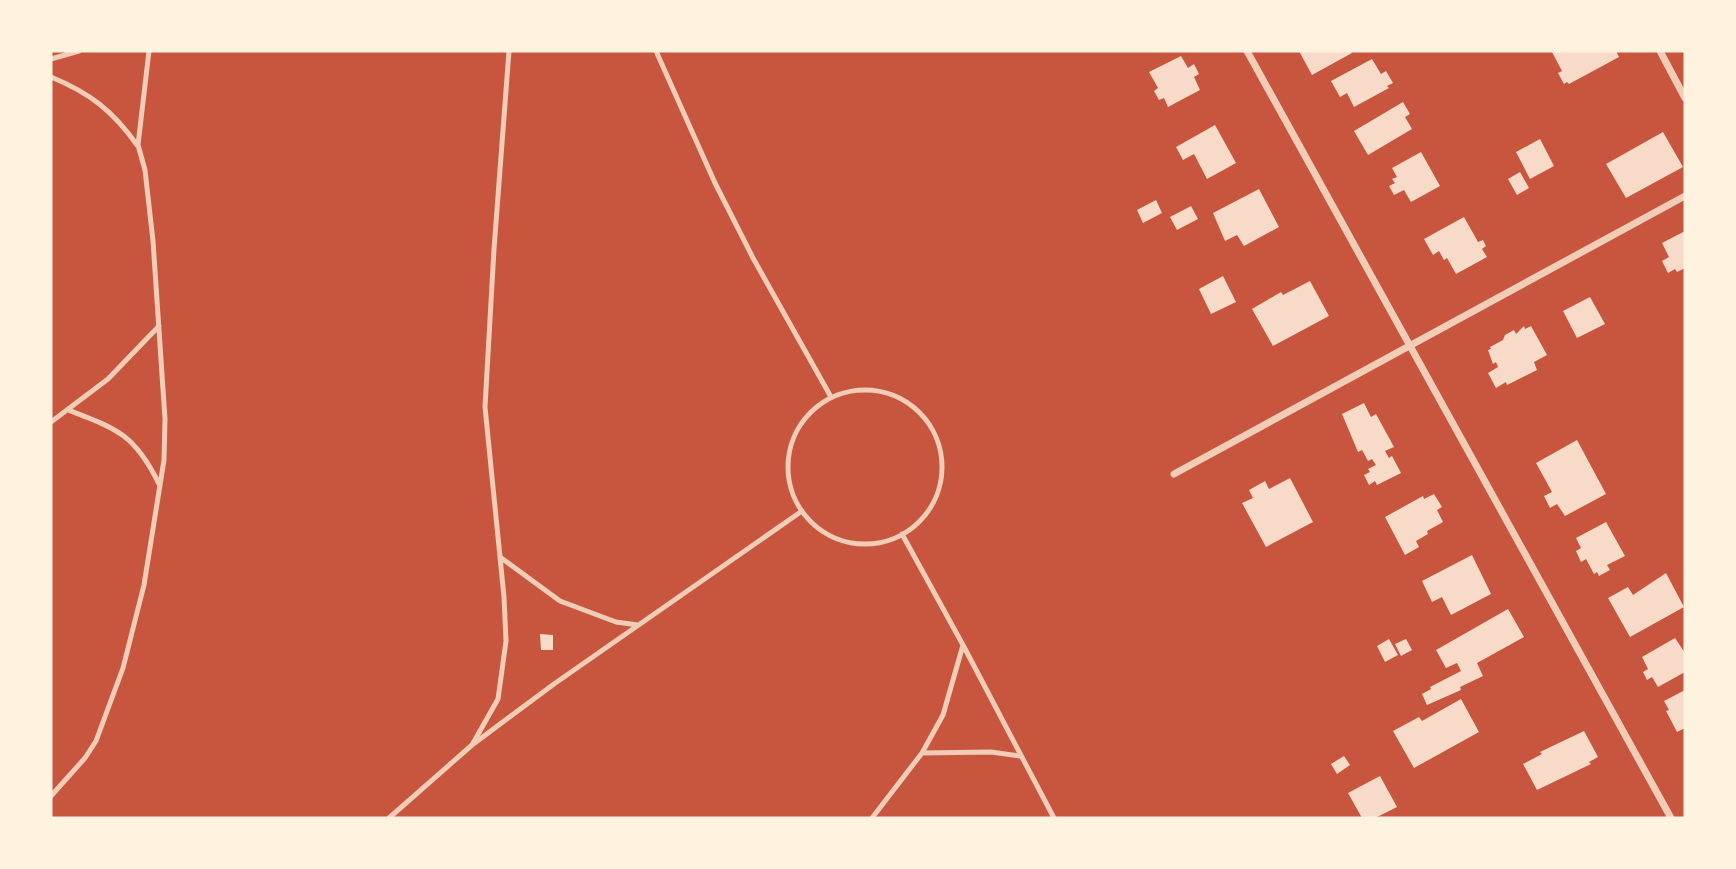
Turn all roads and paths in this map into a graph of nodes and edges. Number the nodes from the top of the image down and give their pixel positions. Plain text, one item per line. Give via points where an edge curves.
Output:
1 (79, 51) edge
2 (149, 51) edge
3 (509, 51) edge
4 (656, 51) edge
5 (1247, 51) edge
6 (1660, 51) edge
7 (51, 59) edge
8 (51, 77) edge
9 (1685, 99) edge
10 (138, 145) junction
11 (1685, 196) edge
12 (159, 326) junction
13 (1410, 345) junction
14 (831, 397) junction
15 (68, 410) junction
16 (51, 422) edge
17 (1174, 474) dead end
18 (160, 486) junction
19 (802, 510) junction
20 (902, 534) junction
21 (500, 557) junction
22 (638, 625) junction
23 (963, 645) junction
24 (472, 745) junction
25 (922, 753) junction
26 (1020, 756) junction
27 (51, 796) edge
28 (391, 816) edge
29 (383, 818) edge
30 (872, 818) edge
31 (1054, 818) edge
32 (1671, 818) edge

1 - 7 lane
2 - 10 lane
3 - 21 lane via 485,407
4 - 14 lane via 715,183
5 - 13 street
6 - 9 street
8 - 10 lane via 98,102 119,119
10 - 12 lane via 145,170
11 - 13 street
12 - 15 lane via 108,379
12 - 18 lane via 165,419
13 - 17 street
13 - 32 street
14 - 19 lane via 799,426 791,447 788,469
14 - 20 lane via 854,390 878,390 900,397 920,411 933,431 941,453 942,477 935,500 921,520
15 - 16 lane
15 - 18 lane via 133,442
18 - 27 lane via 144,586 123,668 96,741
19 - 20 lane via 814,525 848,542 876,542
19 - 22 lane
20 - 23 lane
21 - 22 lane via 560,601 616,622
21 - 24 lane via 506,641 498,699
22 - 24 lane
23 - 25 lane via 943,715
23 - 26 lane
24 - 28 lane
25 - 26 lane
25 - 30 lane
26 - 31 lane
28 - 29 lane

